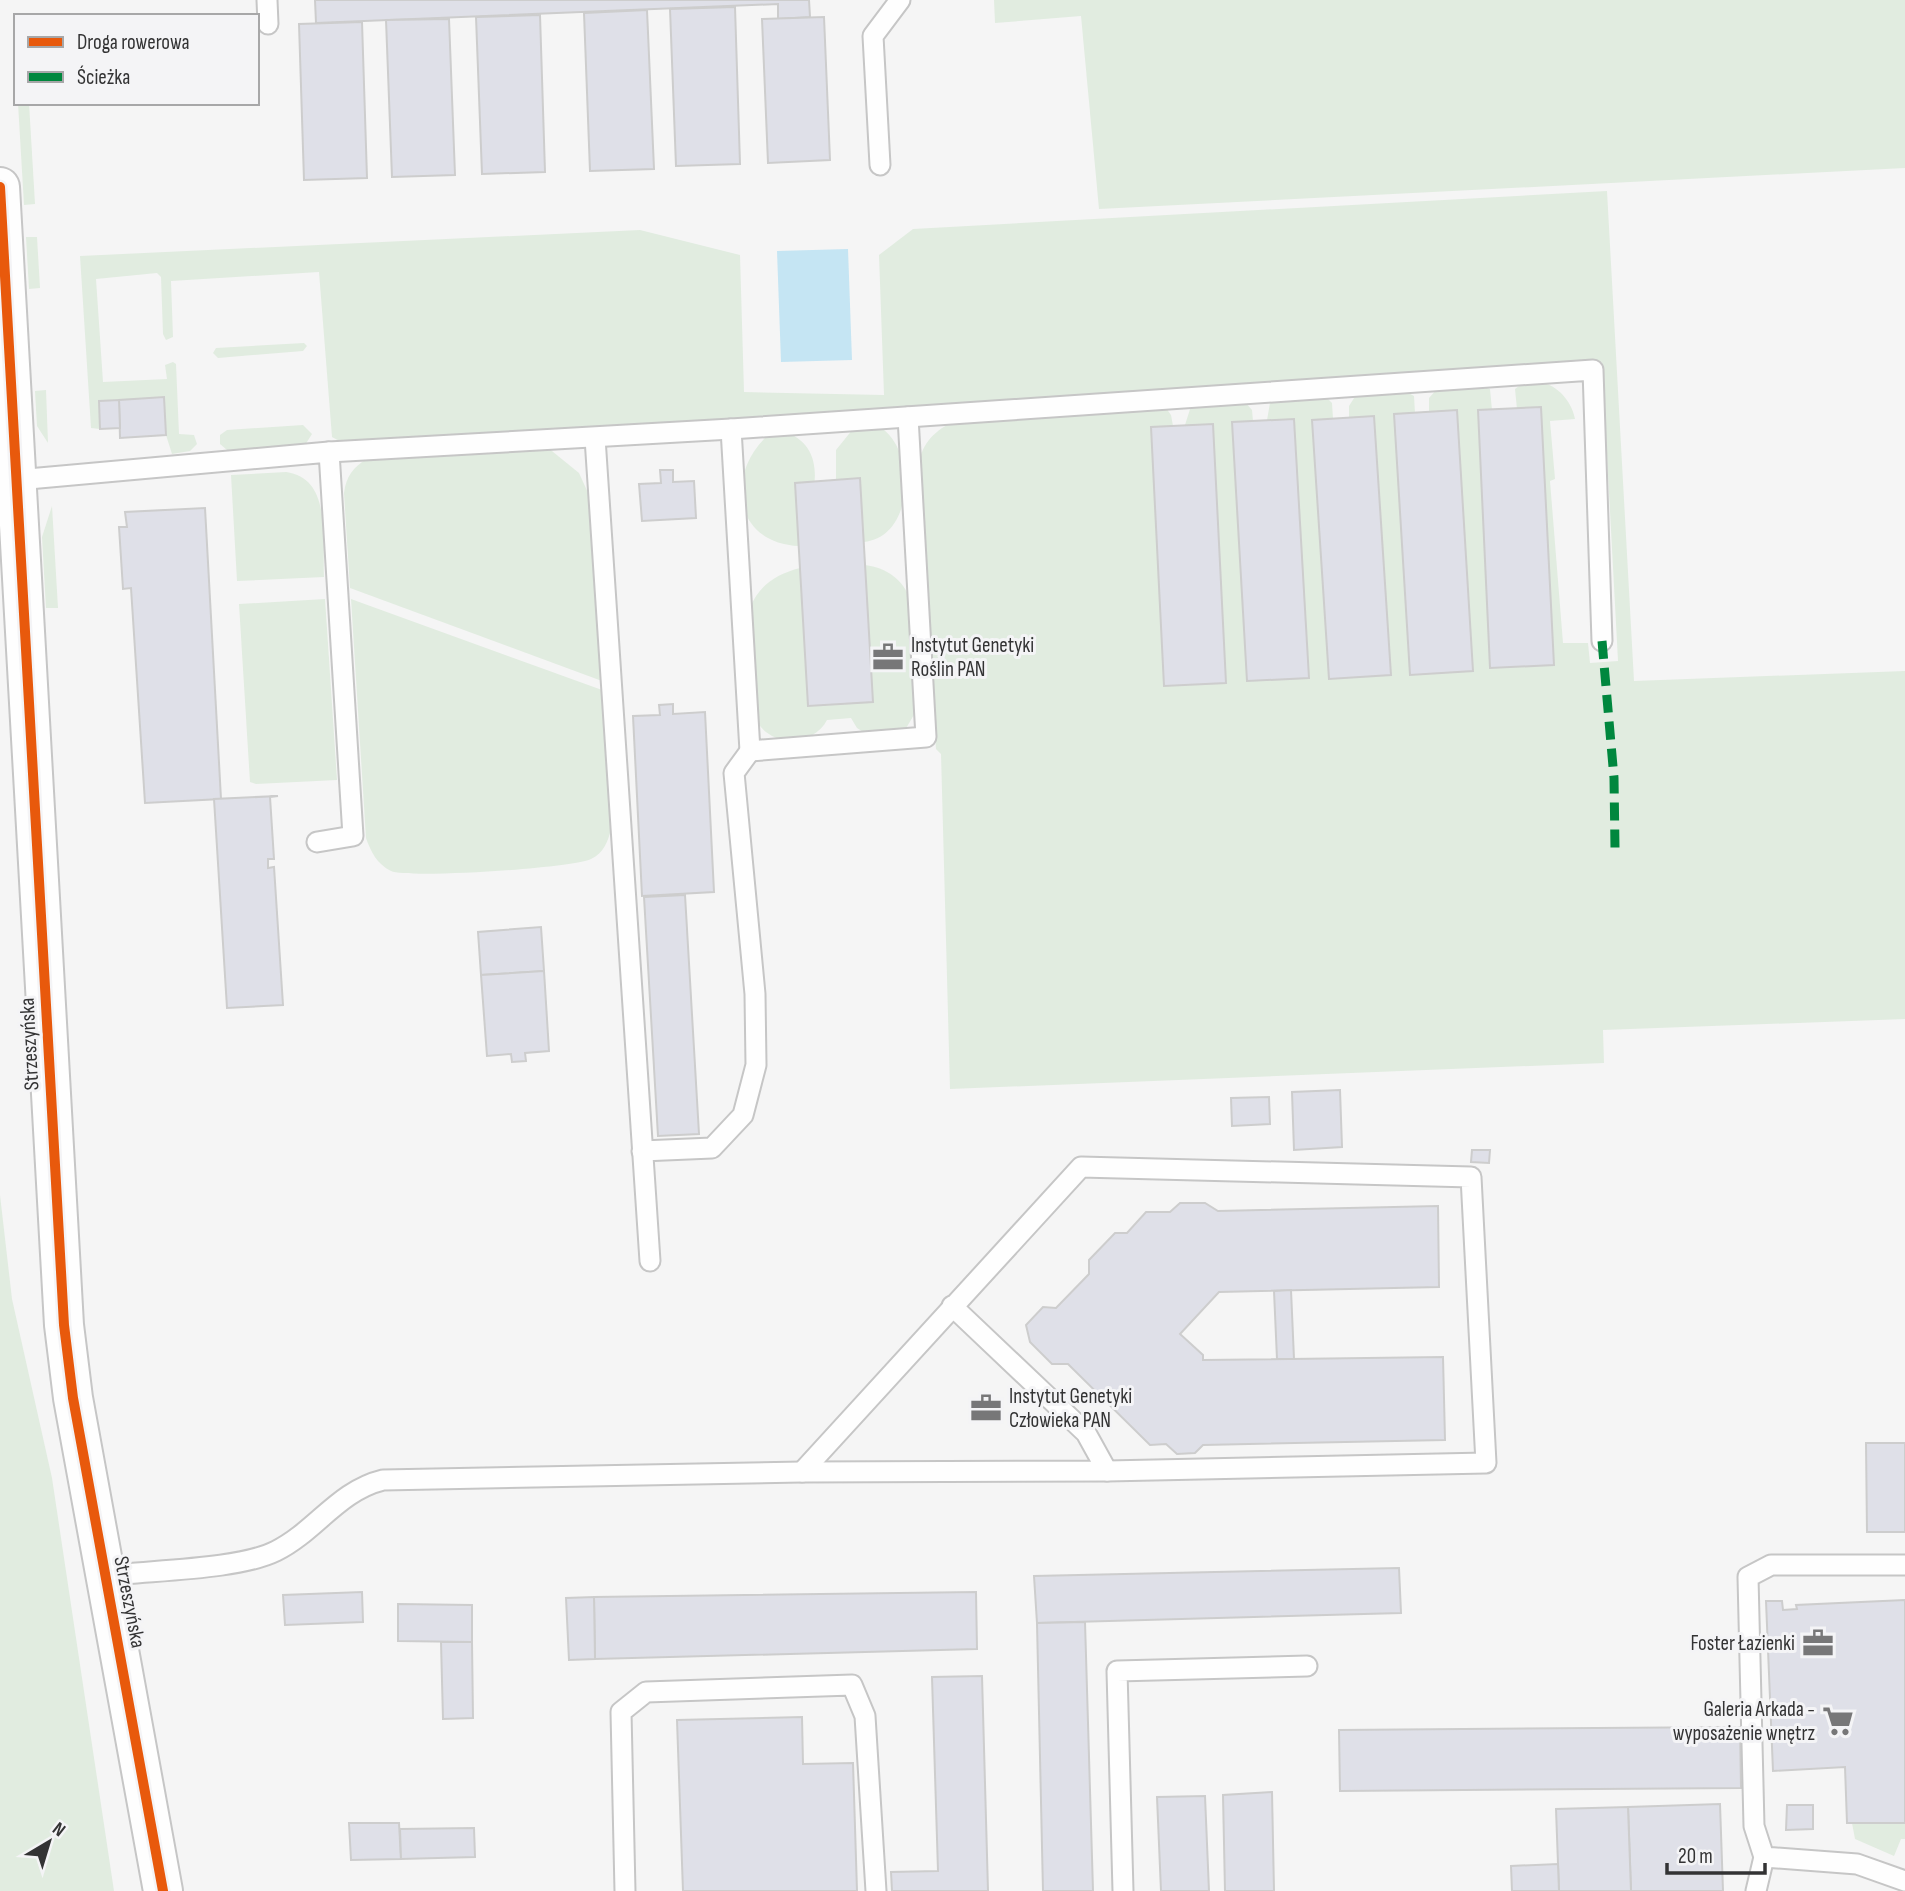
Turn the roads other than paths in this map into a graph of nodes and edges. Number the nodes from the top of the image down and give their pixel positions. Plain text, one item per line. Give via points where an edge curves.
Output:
1 (267, 0) edge
2 (900, 0) edge
3 (268, 24) dead end
4 (880, 165) dead end
5 (0, 187) edge
6 (908, 417) junction
7 (731, 429) junction
8 (595, 438) junction
9 (329, 452) junction
10 (17, 480) junction
11 (11, 560) edge
12 (1602, 641) dead end
13 (750, 751) junction
14 (317, 842) dead end
15 (642, 1151) junction
16 (650, 1261) dead end
17 (952, 1306) junction
18 (1107, 1471) junction
19 (802, 1472) junction
20 (1905, 1565) edge
21 (105, 1576) junction
22 (1307, 1666) dead end
23 (1764, 1857) junction
24 (1905, 1881) edge
25 (163, 1891) edge
26 (625, 1891) edge
27 (876, 1891) edge
28 (1123, 1891) edge
29 (1756, 1891) edge

1 - 3 lane
2 - 4 lane via 873,36
5 - 10 street, Strzeszyńska
6 - 7 lane
6 - 12 lane via 1593,370
6 - 13 lane via 926,737
7 - 8 lane
7 - 13 lane
8 - 9 lane
8 - 15 lane
9 - 10 lane
9 - 14 lane via 353,836
10 - 11 street, Strzeszyńska
11 - 21 street, Strzeszyńska via 64,1325
13 - 15 lane via 734,773 755,994 756,1065 743,1115 712,1148
15 - 16 lane
17 - 18 lane via 1086,1433
17 - 18 lane via 1081,1167 1471,1177 1486,1463
17 - 19 lane
18 - 19 lane
19 - 21 lane via 383,1480 350,1492 292,1541 257,1558
20 - 23 lane via 1771,1565 1748,1577 1754,1826
21 - 25 street, Strzeszyńska
22 - 28 lane via 1117,1671
23 - 24 lane via 1857,1864
23 - 29 lane
26 - 27 lane via 621,1712 646,1692 852,1685 865,1716

